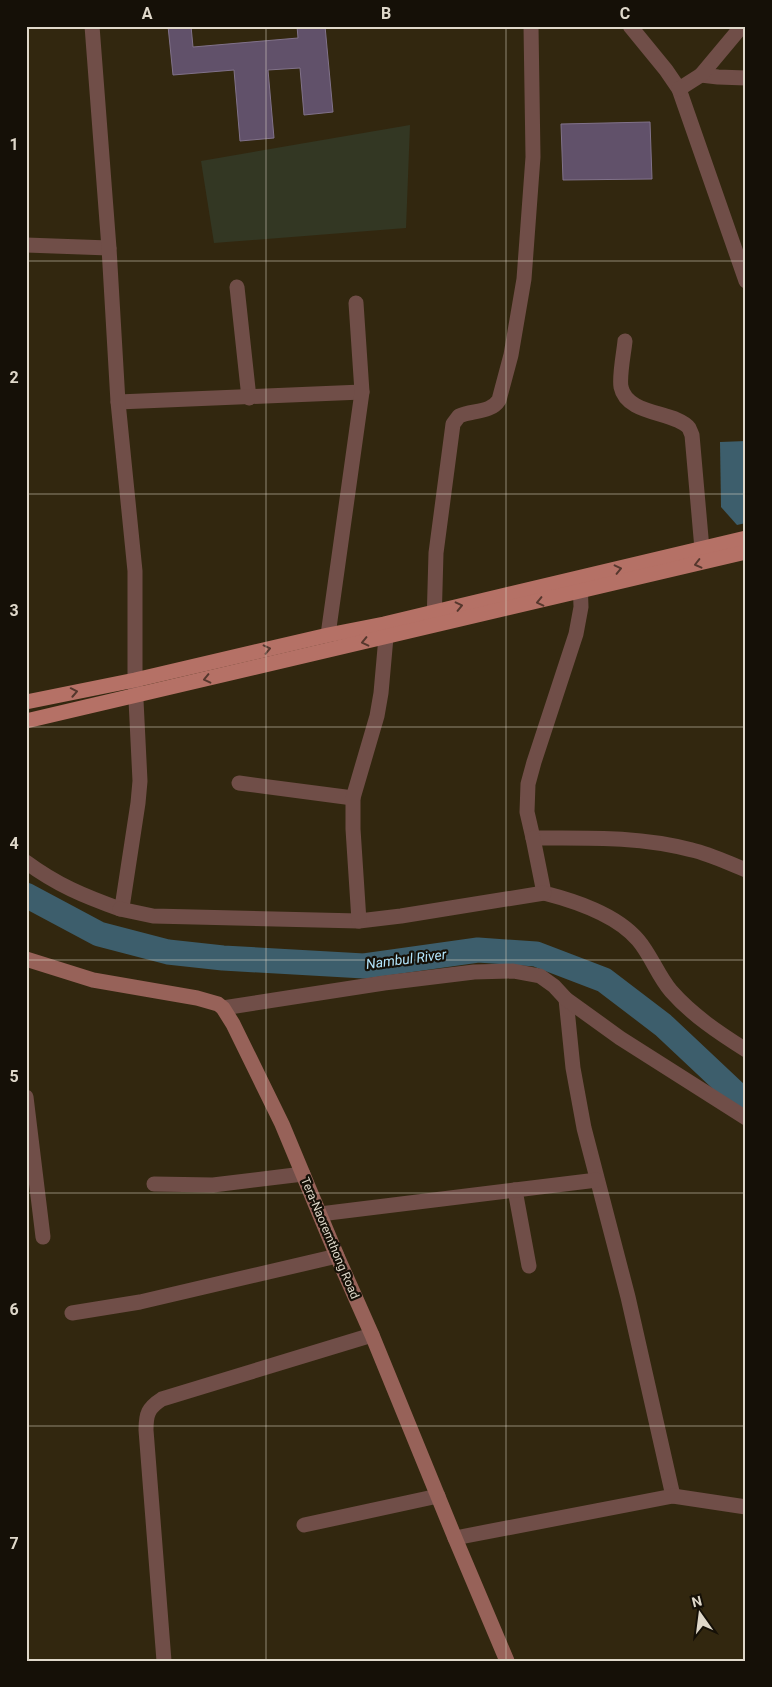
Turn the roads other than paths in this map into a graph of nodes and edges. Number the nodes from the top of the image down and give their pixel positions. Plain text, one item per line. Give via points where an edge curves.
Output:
1 (92, 26) edge
2 (531, 26) edge
3 (630, 26) edge
4 (742, 26) edge
5 (701, 75) junction
6 (746, 78) edge
7 (679, 89) junction
8 (26, 245) edge
9 (109, 248) junction
10 (746, 281) edge
11 (237, 287) dead end
12 (356, 302) dead end
13 (625, 340) dead end
14 (362, 392) junction
15 (249, 398) junction
16 (118, 402) junction
17 (746, 538) edge
18 (702, 549) junction
19 (746, 552) edge
20 (580, 585) junction
21 (434, 619) junction
22 (328, 635) junction
23 (386, 637) junction
24 (136, 680) junction
25 (137, 696) junction
26 (26, 702) edge
27 (26, 721) edge
28 (239, 783) dead end
29 (353, 798) junction
30 (533, 838) junction
31 (26, 862) edge
32 (746, 870) edge
33 (544, 893) junction
34 (120, 909) junction
35 (359, 920) junction
36 (26, 958) edge
37 (566, 999) junction
38 (223, 1008) junction
39 (746, 1050) edge
40 (26, 1097) edge
41 (746, 1118) edge
42 (303, 1174) junction
43 (597, 1180) junction
44 (154, 1184) dead end
45 (515, 1190) junction
46 (320, 1214) junction
47 (43, 1238) dead end
48 (337, 1256) junction
49 (529, 1266) dead end
50 (72, 1313) dead end
51 (372, 1335) junction
52 (438, 1496) junction
53 (673, 1496) junction
54 (746, 1507) edge
55 (304, 1525) dead end
56 (455, 1538) junction
57 (164, 1661) edge
58 (507, 1661) edge

1 - 9 street
2 - 21 street via 533,158 524,279 511,355 499,400 490,408 459,416 453,424 436,553
3 - 7 street
4 - 5 street
5 - 6 street
5 - 7 street
7 - 10 street
8 - 9 street
9 - 16 street
11 - 15 street
12 - 14 street
13 - 18 street via 621,380 625,396 636,406 678,421 688,427 692,435
14 - 15 street
14 - 22 street
15 - 16 street
16 - 24 street via 135,571
17 - 18 main road
20 -> 18 main road
19 -> 20 main road
20 - 21 main road
20 - 30 street via 581,607 576,634 528,784 527,812
21 - 22 main road via 384,624
21 - 23 main road
24 -> 22 main road
23 -> 25 main road
23 - 29 street via 382,693
24 - 25 street
26 -> 24 main road
25 - 27 main road
25 - 34 street via 138,803
28 - 29 street
29 - 35 street
30 - 32 street via 615,838 659,842 695,850
30 - 33 street
31 - 34 street via 77,893
33 - 35 street
33 - 39 street via 581,903 630,932 670,990 711,1028
34 - 35 street via 153,916
36 - 38 street via 93,980 197,998
37 - 38 street via 540,976 513,971 474,972
37 - 41 street via 620,1038
37 - 43 street via 573,1068
38 - 42 street, Tera-Naoremthong Road via 282,1124
40 - 47 street
42 - 44 street via 213,1185
42 - 46 street, Tera-Naoremthong Road
43 - 45 street
43 - 53 street via 628,1297
45 - 46 street
45 - 49 street
46 - 48 street, Tera-Naoremthong Road
48 - 50 street via 140,1302
48 - 51 street, Tera-Naoremthong Road
51 - 52 street, Tera-Naoremthong Road
51 - 57 street via 162,1399 149,1410 146,1430
52 - 55 street
52 - 56 street, Tera-Naoremthong Road
53 - 54 street
53 - 56 street
56 - 58 street, Tera-Naoremthong Road

